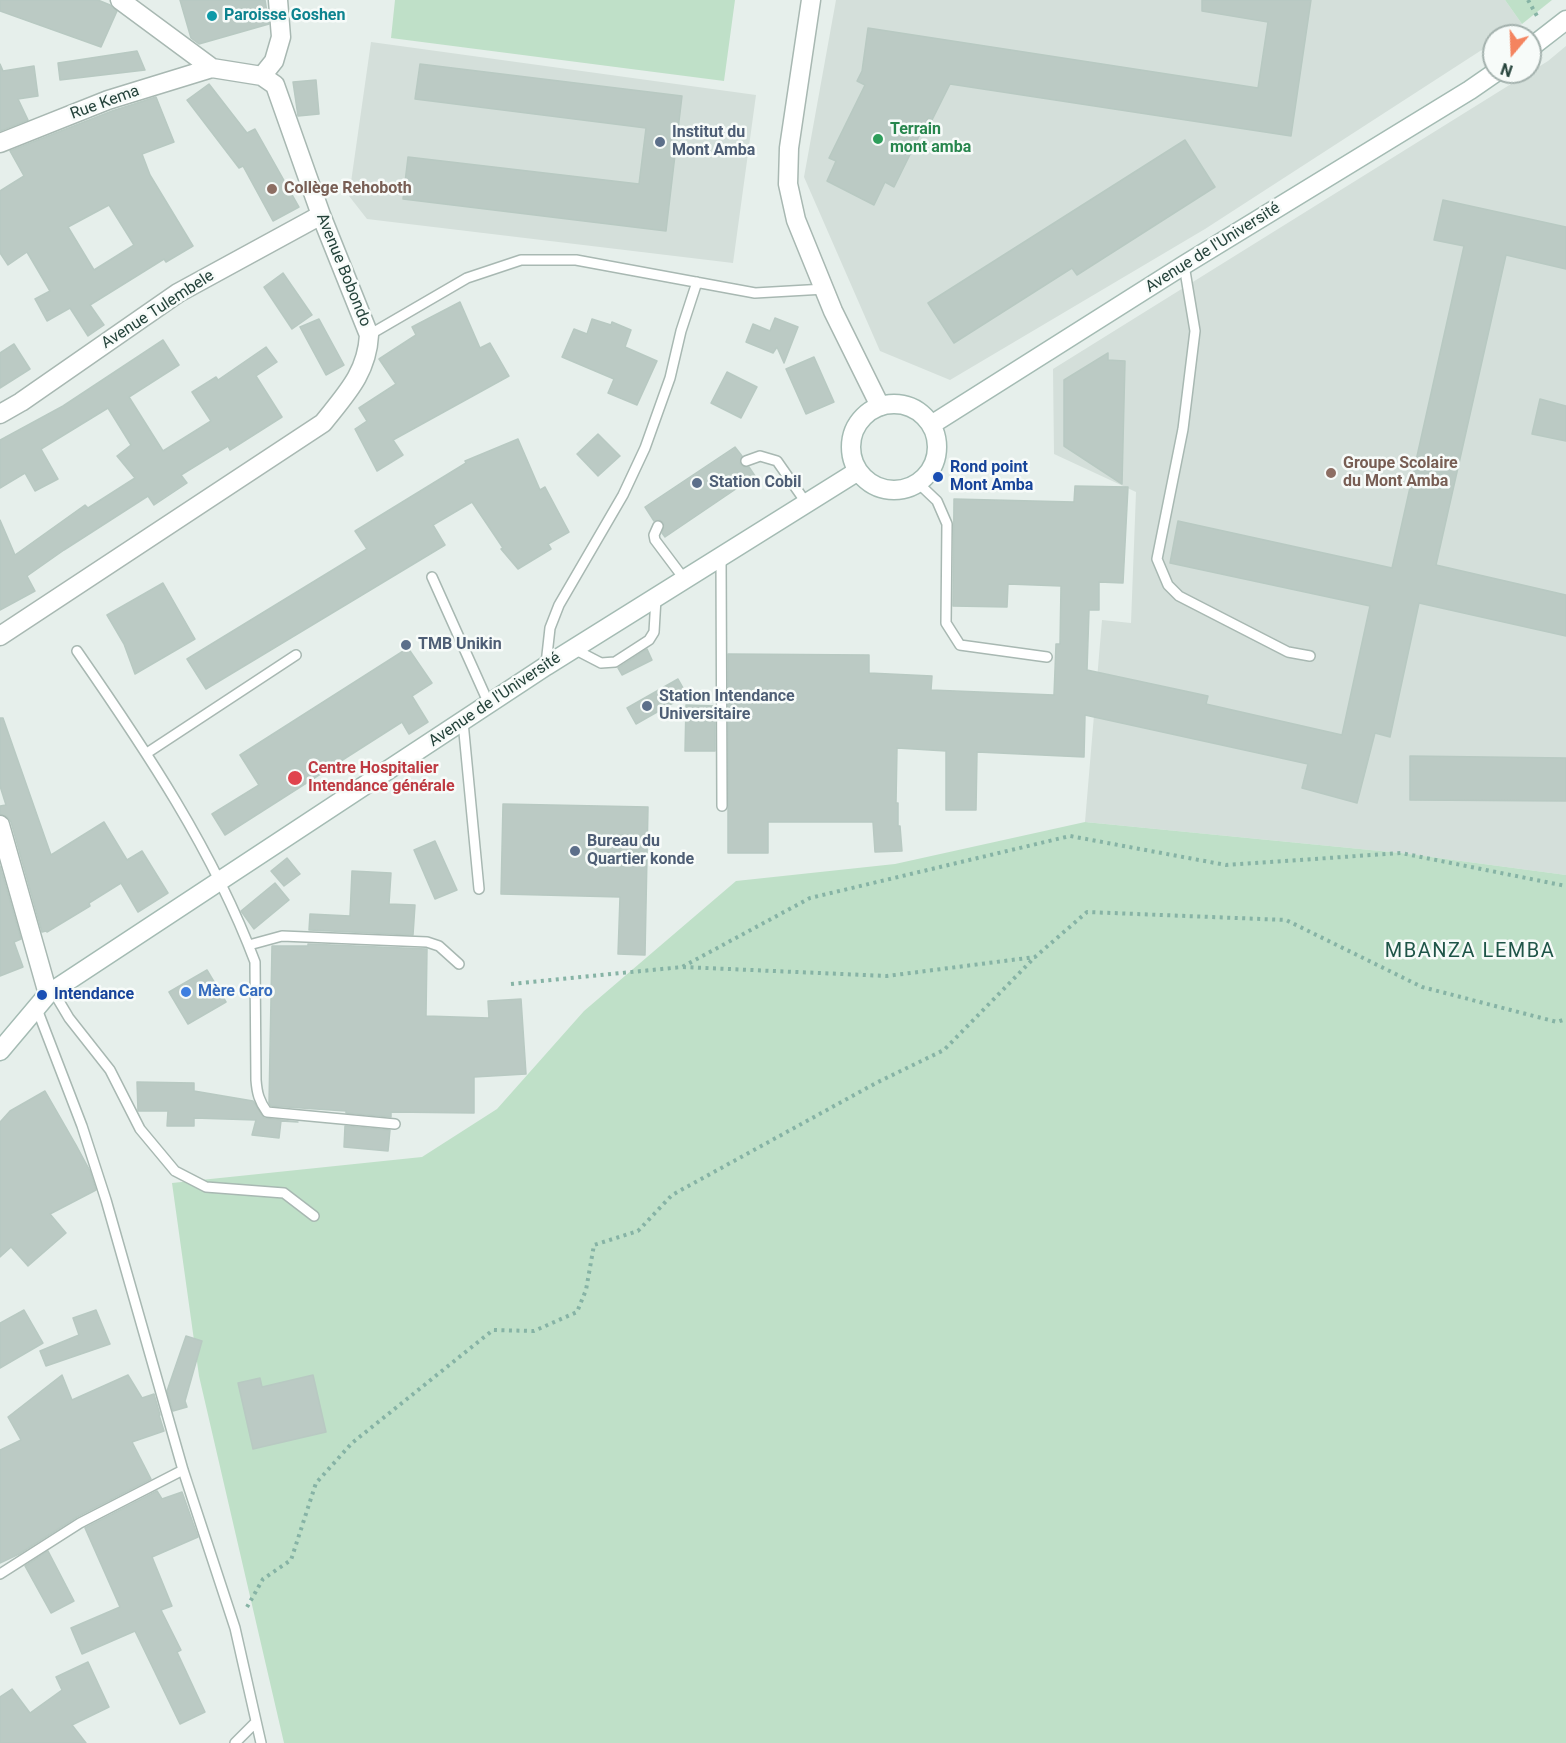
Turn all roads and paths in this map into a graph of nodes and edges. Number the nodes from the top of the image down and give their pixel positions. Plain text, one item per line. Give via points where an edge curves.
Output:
1 (120, 0) edge
2 (278, 0) edge
3 (811, 0) edge
4 (1566, 20) edge
5 (1542, 39) edge
6 (212, 68) junction
7 (262, 76) junction
8 (1482, 82) edge
9 (0, 143) edge
10 (321, 215) junction
11 (1184, 266) junction
12 (697, 282) junction
13 (825, 289) junction
14 (369, 335) junction
15 (880, 406) junction
16 (0, 414) edge
17 (931, 425) junction
18 (746, 461) dead end
19 (858, 471) junction
20 (918, 482) junction
21 (807, 504) junction
22 (658, 526) dead end
23 (721, 557) junction
24 (432, 577) dead end
25 (686, 580) junction
26 (656, 598) junction
27 (0, 636) edge
28 (573, 649) junction
29 (77, 651) dead end
30 (296, 655) dead end
31 (1310, 656) dead end
32 (1047, 657) dead end
33 (546, 666) junction
34 (489, 705) junction
35 (463, 722) junction
36 (147, 753) junction
37 (722, 806) dead end
38 (0, 825) edge
39 (220, 881) junction
40 (1566, 886) edge
41 (479, 889) dead end
42 (249, 945) junction
43 (1035, 957) junction
44 (459, 964) dead end
45 (682, 967) junction
46 (511, 984) dead end
47 (46, 998) junction
48 (1566, 1019) edge
49 (0, 1051) edge
50 (395, 1124) dead end
51 (314, 1216) dead end
52 (183, 1470) junction
53 (0, 1574) edge
54 (235, 1628) junction
55 (256, 1722) junction
56 (235, 1743) edge
57 (261, 1743) edge

1 - 6 street
2 - 7 street via 281,36 274,61
3 - 13 street via 789,148 788,184 796,220
4 - 5 street
6 - 7 street
6 - 9 street, Rue Kema via 108,100
7 - 10 street, Avenue Bobondo via 275,85
8 - 11 street, Avenue de l'Université
10 - 14 street, Avenue Bobondo
10 - 16 street, Avenue Tulembele via 178,293
11 - 17 street, Avenue de l'Université
11 - 31 lane via 1195,331 1183,429 1157,559 1168,585 1179,596 1288,652
12 - 13 lane via 755,293
12 - 14 lane via 576,260 521,261 467,278
12 - 33 lane via 645,448 623,495 559,605 550,628
13 - 15 street
14 - 27 street, Avenue Bobondo via 368,353 356,382 323,423
15 - 17 street via 899,404 918,411
15 - 19 street via 863,417 853,434 851,453
17 - 20 street via 938,443 935,462
18 - 21 lane via 760,456 777,461
19 - 20 street via 872,484 891,490 909,488
19 - 21 street, Avenue de l'Université
20 - 32 lane via 937,501 947,524 946,623 960,645
21 - 23 street, Avenue de l'Université
22 - 25 lane via 655,540
23 - 25 street, Avenue de l'Université
23 - 37 lane
24 - 34 lane
25 - 26 street, Avenue de l'Université
26 - 28 street, Avenue de l'Université
26 - 28 lane via 654,632 649,640 615,662 601,663
28 - 33 street, Avenue de l'Université
29 - 36 lane
30 - 36 lane
33 - 34 street, Avenue de l'Université
34 - 35 street, Avenue de l'Université
35 - 39 street, Avenue de l'Université
35 - 41 lane
36 - 39 lane
38 - 47 street
39 - 42 lane
39 - 47 street, Avenue de l'Université
40 - 45 path via 1401,853 1226,865 1070,836 810,898
42 - 44 lane via 282,936 427,942 439,946
42 - 50 lane via 256,979 257,1094 267,1112
43 - 45 path via 887,976
43 - 48 path via 1087,912 1286,920 1422,987 1557,1022
43 - 54 path via 944,1050 672,1195 638,1231 594,1245 586,1290 577,1312 534,1331 493,1330 352,1443 316,1483 291,1560 263,1579
45 - 46 path
47 - 49 street, Avenue de l'Université
47 - 51 lane via 69,1018 110,1070 140,1129 175,1171 206,1187 284,1193
47 - 52 lane
52 - 53 lane via 80,1523
52 - 54 lane
54 - 55 lane
55 - 56 lane
55 - 57 lane

